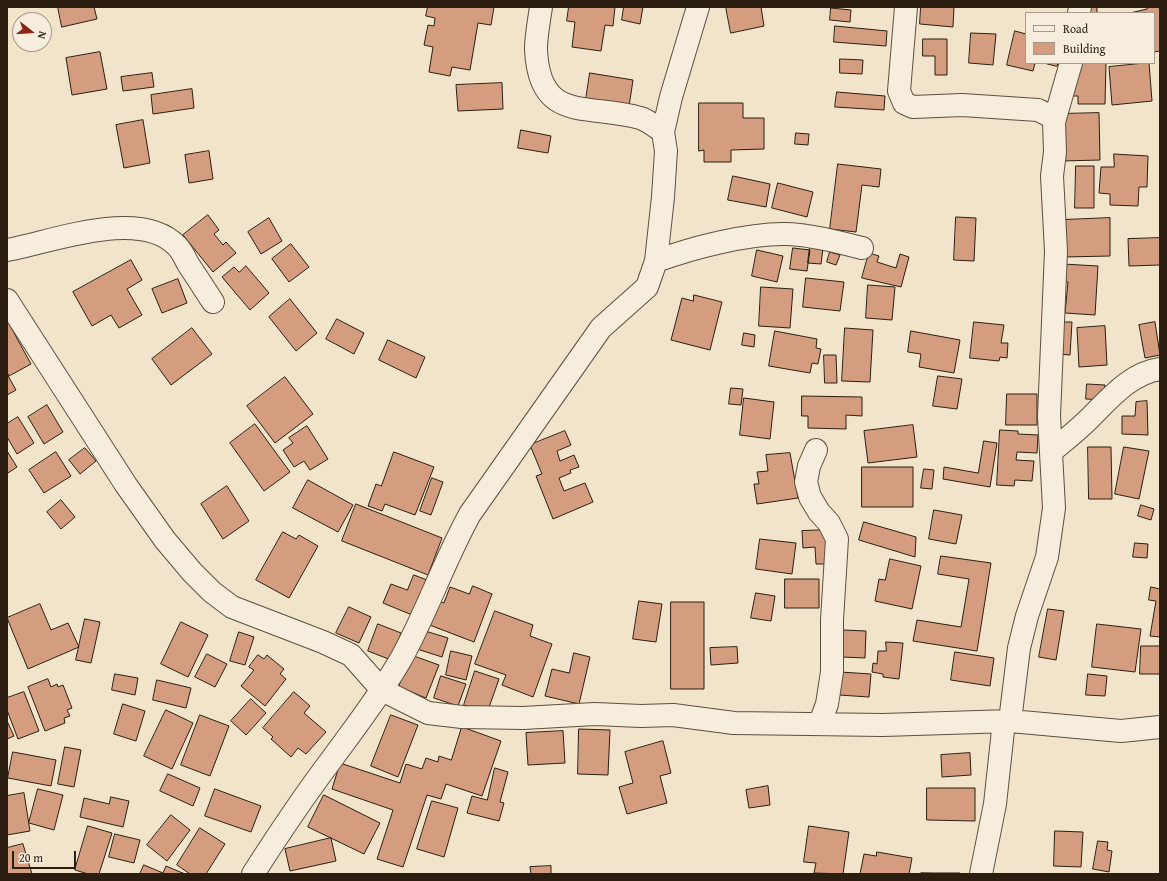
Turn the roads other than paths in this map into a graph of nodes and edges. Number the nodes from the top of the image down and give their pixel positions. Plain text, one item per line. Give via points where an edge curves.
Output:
1 (540, 7) edge
2 (698, 7) edge
3 (906, 7) edge
4 (1071, 64) edge
5 (1054, 122) junction
6 (663, 132) junction
7 (862, 248) dead end
8 (7, 250) edge
9 (656, 261) junction
10 (7, 300) edge
11 (213, 302) dead end
12 (1160, 369) edge
13 (816, 450) dead end
14 (1051, 452) junction
15 (382, 690) junction
16 (1007, 721) junction
17 (820, 723) junction
18 (1160, 727) edge
19 (253, 874) edge
20 (981, 874) edge

1 - 6 street via 536,49 540,75 549,95 569,107 642,118
2 - 6 street
3 - 5 street via 900,91 904,103 913,107 962,105 1038,110 1050,116
4 - 5 street
5 - 14 street via 1055,152 1052,176 1056,251 1049,416
6 - 9 street via 666,152
7 - 9 street via 787,234 749,238 680,252
8 - 11 street via 64,236 122,227 158,232 177,246
9 - 15 street via 646,287 601,328 470,514 401,659
10 - 15 street via 126,485 165,540 192,572 232,607 351,655
12 - 14 street via 1150,371 1115,392 1090,419
13 - 17 street via 806,482 810,497 837,539 832,672 827,704
14 - 16 street via 1054,508 1047,557 1019,648
15 - 17 street via 428,713 462,717 673,715 734,723
15 - 19 street via 319,776
16 - 17 street via 883,725
16 - 18 street via 1121,731
16 - 20 street via 995,804

